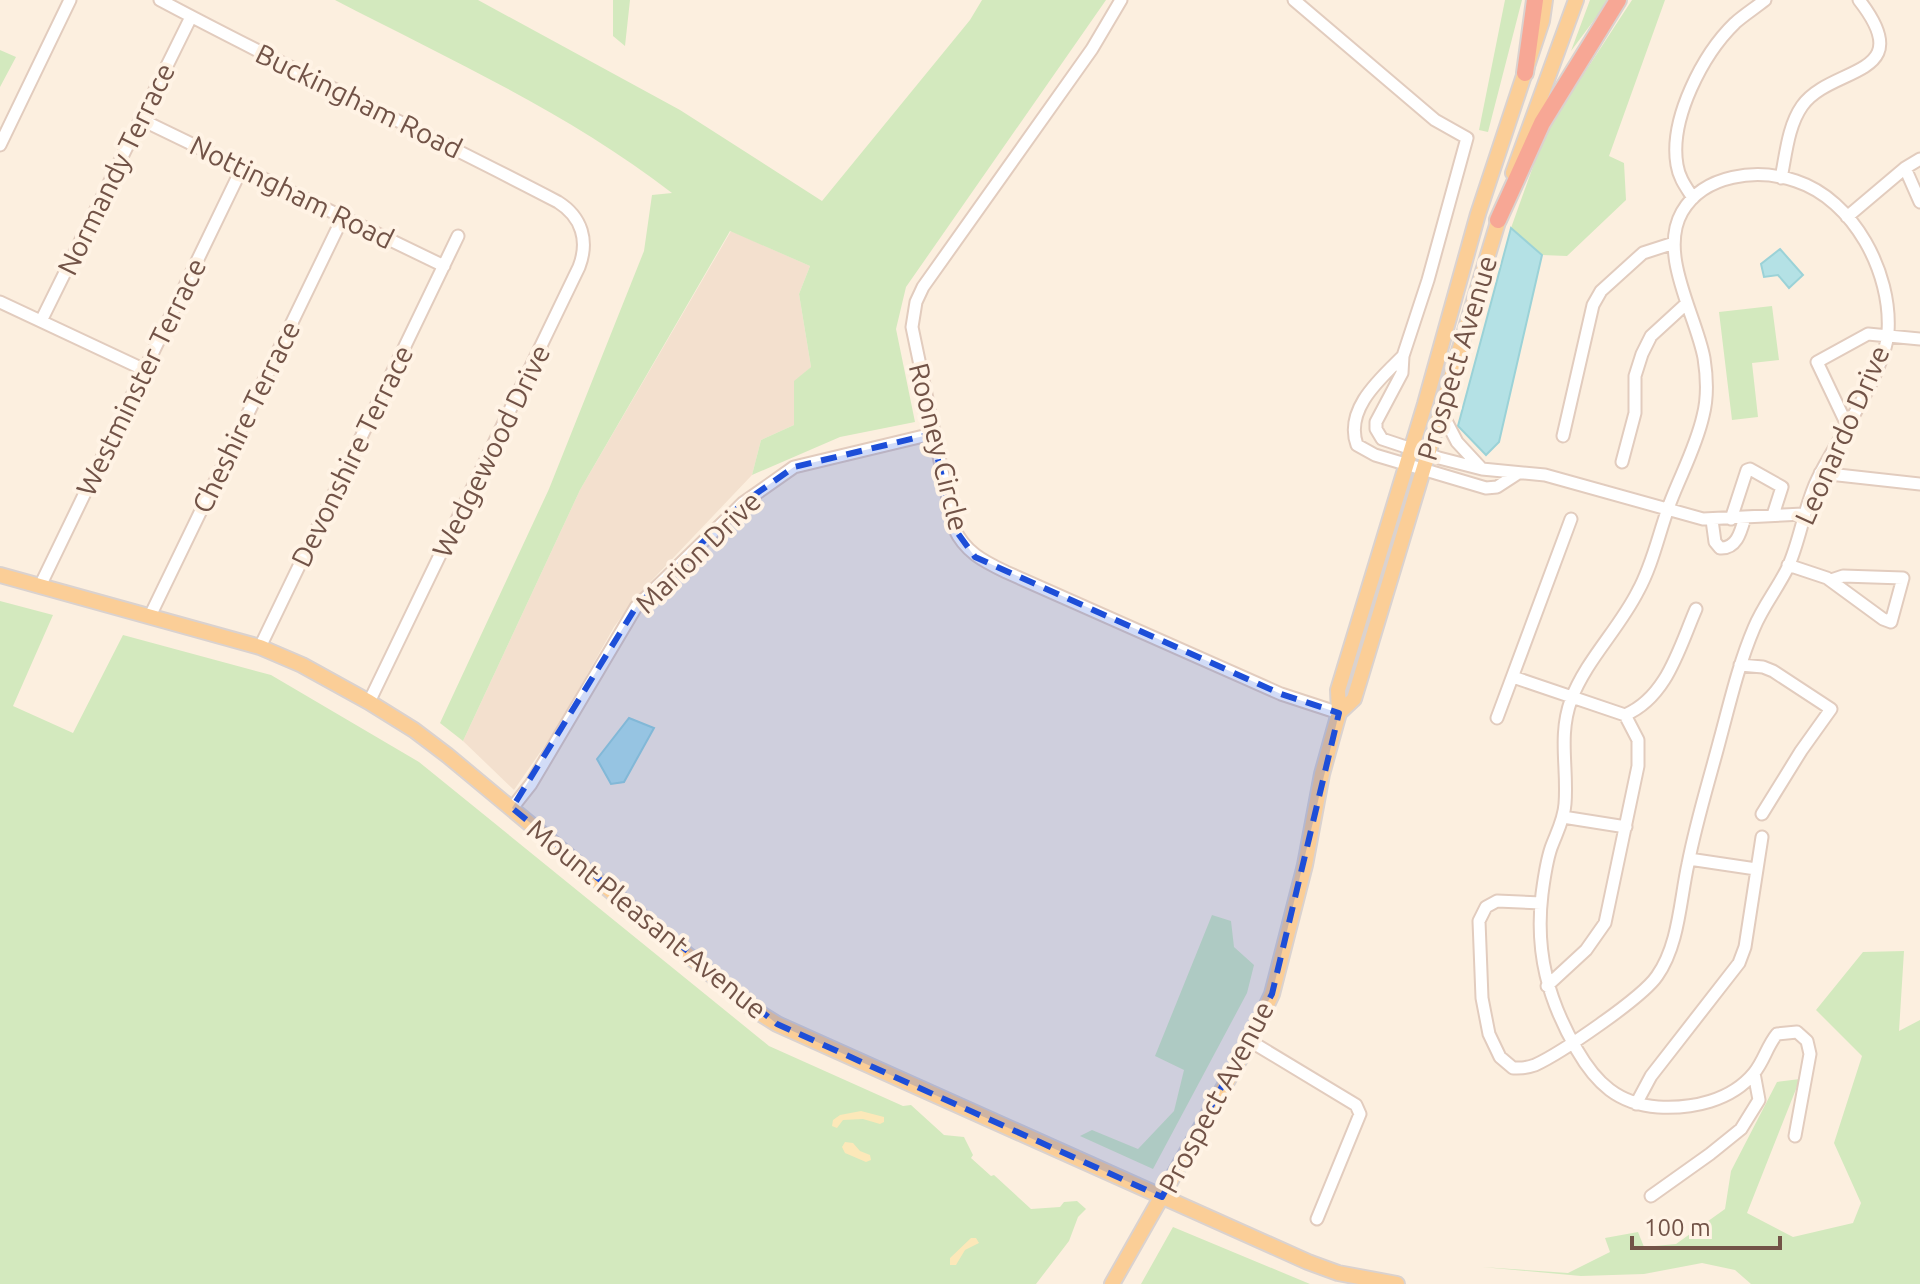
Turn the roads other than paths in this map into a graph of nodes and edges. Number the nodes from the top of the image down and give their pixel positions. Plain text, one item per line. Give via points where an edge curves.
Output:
1 (70, 0) edge
2 (160, 0) edge
3 (1121, 0) edge
4 (1294, 0) edge
5 (1535, 0) edge
6 (1545, 0) edge
7 (1576, 0) edge
8 (1618, 0) edge
9 (1765, 0) edge
10 (1859, 0) edge
11 (191, 17) junction
12 (1525, 73) junction
13 (140, 119) junction
14 (0, 145) edge
15 (1920, 159) edge
16 (242, 168) junction
17 (1905, 168) junction
18 (1781, 178) junction
19 (1693, 198) junction
20 (558, 202) joint
21 (1920, 202) edge
22 (343, 217) junction
23 (1847, 217) junction
24 (1498, 220) junction
25 (458, 236) dead end
26 (1674, 243) junction
27 (444, 266) junction
28 (0, 302) edge
29 (1687, 303) junction
30 (41, 321) junction
31 (1887, 336) junction
32 (1920, 339) edge
33 (1403, 356) junction
34 (145, 370) junction
35 (1442, 413) junction
36 (1847, 425) junction
37 (932, 434) junction
38 (1563, 436) dead end
39 (1410, 449) junction
40 (1426, 462) junction
41 (1622, 462) dead end
42 (1404, 464) junction
43 (1482, 469) junction
44 (1820, 473) junction
45 (1517, 474) junction
46 (1920, 484) edge
47 (1668, 510) junction
48 (1803, 514) junction
49 (1773, 515) junction
50 (1745, 517) junction
51 (1571, 519) dead end
52 (1731, 519) junction
53 (1712, 520) junction
54 (1788, 565) junction
55 (0, 575) edge
56 (1831, 580) junction
57 (40, 586) junction
58 (1696, 609) dead end
59 (150, 616) junction
60 (260, 647) junction
61 (1740, 665) junction
62 (1513, 677) junction
63 (1572, 697) junction
64 (369, 702) junction
65 (1339, 713) junction
66 (1625, 715) junction
67 (1497, 718) dead end
68 (512, 808) junction
69 (1762, 814) dead end
70 (1563, 817) junction
71 (1626, 827) junction
72 (1762, 837) dead end
73 (1689, 859) junction
74 (1756, 869) junction
75 (1541, 903) junction
76 (1547, 986) junction
77 (1250, 1041) junction
78 (1572, 1042) junction
79 (1754, 1073) junction
80 (1636, 1104) junction
81 (1795, 1136) dead end
82 (1651, 1196) dead end
83 (1162, 1197) junction
84 (1317, 1219) dead end
85 (1112, 1284) edge
86 (1397, 1284) edge

1 - 14 street
2 - 11 street, Buckingham Road
3 - 37 street, Rooney Circle via 916,302 912,327
4 - 33 street via 1435,120 1467,138
5 - 12 highway
6 - 12 main road, Prospect Avenue
7 - 24 main road, Prospect Avenue
8 - 24 highway via 1542,123
9 - 19 street via 1718,42 1693,84 1675,152 1680,180
10 - 18 street via 1882,32 1882,51 1874,63 1803,104 1790,133
11 - 13 street, Normandy Terrace
11 - 20 street, Buckingham Road
12 - 39 main road, Prospect Avenue
13 - 16 street, Nottingham Road
13 - 30 street, Normandy Terrace
15 - 17 street
16 - 22 street, Nottingham Road
16 - 34 street, Westminster Terrace
17 - 21 street
17 - 23 street
18 - 19 street, Leonardo Drive via 1719,180
18 - 23 street, Leonardo Drive via 1817,190
19 - 26 street via 1674,228
20 - 64 street, Wedgewood Drive via 581,228 583,258
22 - 27 street, Nottingham Road
22 - 59 street, Cheshire Terrace
23 - 31 street, Leonardo Drive via 1876,265
24 - 35 main road, Prospect Avenue
25 - 27 street, Devonshire Terrace
26 - 29 street
26 - 38 street via 1643,253 1601,291 1593,305
27 - 60 street, Devonshire Terrace
28 - 30 street
29 - 41 street via 1651,336 1642,354
29 - 47 street via 1703,353 1705,411
30 - 34 street
31 - 32 street
31 - 36 street, Leonardo Drive via 1880,364
31 - 36 street via 1868,334 1817,362
33 - 39 street via 1402,373 1379,413 1376,429 1387,442
33 - 42 street via 1368,390 1354,436 1365,451
34 - 57 street, Westminster Terrace
35 - 40 main road, Prospect Avenue
35 - 43 street via 1457,442
36 - 44 street, Leonardo Drive
37 - 65 street, Rooney Circle via 954,528 975,557 1281,694
37 - 68 street, Marion Drive via 794,467 743,503 636,607
39 - 40 street
39 - 42 main road, Prospect Avenue
40 - 42 street
40 - 43 street
40 - 45 street via 1486,488
40 - 65 main road, Prospect Avenue via 1354,699
42 - 65 main road, Prospect Avenue via 1338,690
43 - 45 street
44 - 46 street
44 - 48 street, Leonardo Drive
45 - 47 street via 1559,478
47 - 53 street
47 - 63 street via 1641,587
48 - 49 street
48 - 54 street, Leonardo Drive
49 - 50 street
49 - 52 street via 1782,487 1750,469
50 - 52 street
50 - 53 street via 1735,543 1727,548 1715,542
51 - 62 street
52 - 53 street
54 - 56 street
54 - 61 street, Leonardo Drive
55 - 57 main road, Mount Pleasant Avenue
56 - 56 street via 1883,619 1891,622 1903,578
57 - 59 main road, Mount Pleasant Avenue
58 - 66 street via 1662,686
59 - 60 main road, Mount Pleasant Avenue
60 - 64 main road, Mount Pleasant Avenue
61 - 69 street via 1773,671 1831,709
61 - 73 street, Leonardo Drive
62 - 63 street
62 - 67 street
63 - 66 street
63 - 70 street via 1562,738
64 - 68 main road, Mount Pleasant Avenue via 414,730
65 - 77 main road, Prospect Avenue via 1282,959
66 - 71 street via 1639,751
68 - 83 main road, Mount Pleasant Avenue via 777,1024
70 - 71 street
70 - 75 street via 1548,857
71 - 76 street via 1605,923 1586,950
72 - 74 street
73 - 74 street
73 - 78 street, Leonardo Drive via 1671,948 1661,971 1645,991
74 - 80 street via 1739,963 1651,1076
75 - 76 street via 1541,960
75 - 78 street, Leonardo Drive via 1497,901 1486,907 1479,921 1489,1034 1500,1057 1513,1068 1531,1067
76 - 78 street
77 - 83 main road, Prospect Avenue
77 - 84 street via 1356,1105 1360,1114
78 - 80 street via 1598,1082
79 - 80 street via 1706,1103
79 - 81 street via 1777,1034 1791,1031 1807,1041 1810,1054
79 - 82 street via 1759,1100 1741,1129
83 - 85 main road, Prospect Avenue
83 - 86 main road, Mount Pleasant Avenue via 1308,1262

